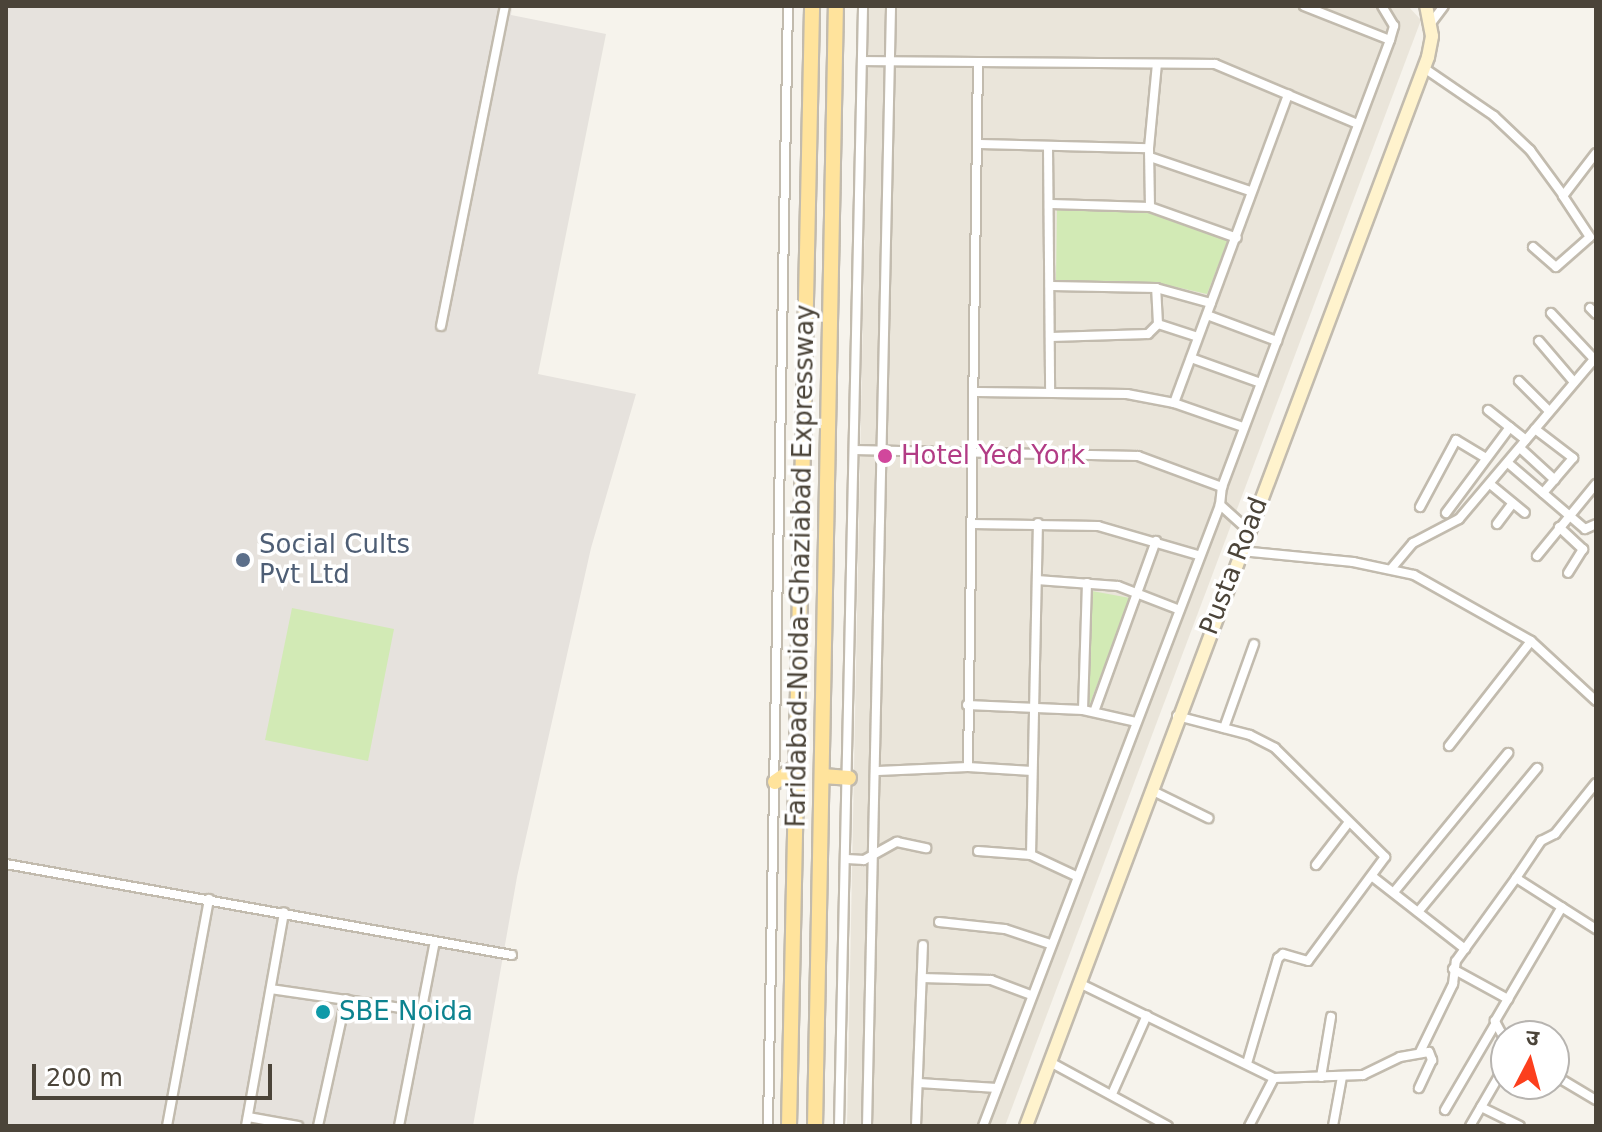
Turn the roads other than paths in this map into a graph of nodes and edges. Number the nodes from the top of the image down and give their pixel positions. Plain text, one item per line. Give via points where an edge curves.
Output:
1 (505, 6) edge
2 (788, 6) edge
3 (812, 6) edge
4 (836, 6) edge
5 (863, 6) edge
6 (891, 6) edge
7 (1304, 6) edge
8 (1382, 6) edge
9 (1426, 6) edge
10 (1444, 6) edge
11 (1329, 10) edge
12 (1431, 23) junction
13 (1390, 40) junction
14 (862, 61) junction
15 (890, 61) junction
16 (978, 62) junction
17 (1157, 64) junction
18 (1424, 68) junction
19 (1288, 94) junction
20 (1358, 124) junction
21 (980, 144) junction
22 (1048, 147) junction
23 (1149, 152) junction
24 (1596, 153) edge
25 (1250, 191) junction
26 (1563, 195) junction
27 (1051, 204) junction
28 (1150, 207) junction
29 (1593, 234) edge
30 (1237, 238) junction
31 (1533, 247) dead end
32 (1052, 286) junction
33 (1156, 288) junction
34 (1211, 303) junction
35 (1551, 313) dead end
36 (1207, 315) junction
37 (1158, 324) junction
38 (441, 326) dead end
39 (1051, 337) junction
40 (1198, 337) junction
41 (1277, 341) junction
42 (1539, 341) dead end
43 (1191, 358) junction
44 (1595, 358) edge
45 (1519, 381) dead end
46 (1574, 382) junction
47 (1261, 383) junction
48 (977, 392) junction
49 (1050, 392) junction
50 (1174, 403) junction
51 (1488, 410) dead end
52 (1549, 411) junction
53 (1243, 427) junction
54 (1510, 427) junction
55 (1535, 429) junction
56 (1526, 440) junction
57 (1520, 448) junction
58 (854, 450) junction
59 (883, 451) junction
60 (973, 451) junction
61 (1484, 457) junction
62 (1508, 463) junction
63 (1555, 480) junction
64 (1490, 484) junction
65 (1596, 484) edge
66 (1222, 487) junction
67 (1543, 493) junction
68 (1513, 503) junction
69 (1220, 505) junction
70 (1420, 507) dead end
71 (1446, 513) dead end
72 (1525, 513) dead end
73 (1568, 514) junction
74 (1038, 523) junction
75 (972, 524) junction
76 (1497, 524) dead end
77 (1596, 524) edge
78 (1559, 527) junction
79 (1248, 530) junction
80 (1156, 541) junction
81 (1240, 551) junction
82 (1198, 555) junction
83 (1537, 556) dead end
84 (1391, 569) junction
85 (1568, 573) dead end
86 (1037, 580) junction
87 (1087, 583) junction
88 (1138, 591) junction
89 (1180, 610) junction
90 (1531, 641) junction
91 (1254, 644) dead end
92 (1596, 701) edge
93 (967, 705) junction
94 (1036, 708) junction
95 (1083, 710) junction
96 (1094, 712) junction
97 (1177, 716) junction
98 (1136, 722) junction
99 (1224, 728) junction
100 (1449, 746) dead end
101 (1508, 753) dead end
102 (798, 766) junction
103 (968, 767) junction
104 (1537, 768) dead end
105 (878, 771) junction
106 (1032, 771) junction
107 (822, 776) junction
108 (849, 778) junction
109 (775, 782) junction
110 (1596, 783) edge
111 (1150, 789) junction
112 (1208, 818) dead end
113 (1349, 822) junction
114 (926, 848) dead end
115 (978, 851) dead end
116 (873, 853) junction
117 (1031, 855) junction
118 (847, 859) junction
119 (6, 864) edge
120 (1316, 865) dead end
121 (1076, 876) junction
122 (1373, 877) junction
123 (1516, 878) junction
124 (1394, 892) junction
125 (209, 899) junction
126 (1562, 907) junction
127 (284, 912) junction
128 (1418, 912) junction
129 (939, 922) dead end
130 (1596, 929) edge
131 (435, 941) junction
132 (1050, 944) junction
133 (923, 945) dead end
134 (1465, 949) junction
135 (512, 955) dead end
136 (1453, 969) junction
137 (922, 978) junction
138 (1079, 983) junction
139 (271, 989) junction
140 (1031, 995) junction
141 (346, 999) junction
142 (1508, 999) junction
143 (421, 1011) junction
144 (1147, 1015) junction
145 (1331, 1017) dead end
146 (1497, 1020) edge
147 (1490, 1033) edge
148 (1420, 1052) junction
149 (1050, 1062) junction
150 (1247, 1063) junction
151 (1321, 1077) junction
152 (1342, 1077) junction
153 (1274, 1078) junction
154 (919, 1083) junction
155 (1570, 1085) edge
156 (997, 1088) junction
157 (1419, 1088) dead end
158 (1490, 1092) edge
159 (1112, 1094) junction
160 (1596, 1100) edge
161 (1481, 1107) junction
162 (1445, 1110) dead end
163 (247, 1121) edge
164 (167, 1126) edge
165 (298, 1126) edge
166 (318, 1126) edge
167 (399, 1126) edge
168 (768, 1126) edge
169 (789, 1126) edge
170 (815, 1126) edge
171 (839, 1126) edge
172 (867, 1126) edge
173 (916, 1126) edge
174 (983, 1126) edge
175 (1026, 1126) edge
176 (1168, 1126) edge
177 (1249, 1126) edge
178 (1333, 1126) edge
179 (1470, 1126) edge
180 (1520, 1126) edge

1 - 38 street
2 - 109 street
3 - 102 main road, Faridabad-Noida-Ghaziabad Expressway
4 - 107 main road, Faridabad-Noida-Ghaziabad Expressway
5 - 14 street
6 - 15 street
7 - 11 street
8 - 13 street via 1394,26
9 - 12 street, Pusta Road
10 - 12 street
11 - 13 street
12 - 18 street, Pusta Road
13 - 20 street
14 - 15 street
14 - 58 street
15 - 16 street
15 - 59 street
16 - 17 street
16 - 21 street
17 - 19 street via 1215,64
17 - 23 street
18 - 26 street via 1494,116 1530,150
18 - 79 street, Pusta Road
19 - 20 street
19 - 25 street
20 - 41 street
21 - 22 street
21 - 48 street
22 - 23 street
22 - 27 street
23 - 25 street
23 - 28 street
24 - 26 street
25 - 30 street
26 - 29 street
27 - 28 street
27 - 32 street
28 - 30 street
29 - 31 street via 1556,267
30 - 34 street
32 - 33 street
32 - 39 street
33 - 34 street
33 - 37 street
34 - 36 street
35 - 44 street
36 - 40 street
36 - 41 street
37 - 39 street via 1148,334
37 - 40 street
39 - 49 street
40 - 43 street
41 - 47 street
42 - 46 street
43 - 47 street
43 - 50 street
44 - 46 street
45 - 52 street
46 - 52 street
47 - 53 street
48 - 49 street
48 - 60 street
49 - 50 street via 1127,394
50 - 53 street
51 - 54 street
52 - 55 street
53 - 66 street
54 - 56 street
54 - 61 street
55 - 56 street
55 - 63 street via 1573,456
56 - 57 street
57 - 62 street
57 - 63 street
58 - 59 street
58 - 108 street
59 - 60 street
59 - 105 street
60 - 66 street via 1138,456
60 - 75 street
61 - 70 street via 1456,440
61 - 71 street
62 - 64 street
62 - 67 street
63 - 67 street
64 - 68 street
64 - 84 street via 1453,525 1413,543
65 - 73 street
66 - 69 street
67 - 73 street
68 - 72 street
68 - 76 street
69 - 79 street
69 - 82 street
73 - 77 street via 1585,529
73 - 78 street
74 - 75 street
74 - 80 street via 1114,528
74 - 86 street
75 - 93 street
78 - 83 street
78 - 85 street via 1583,549
79 - 81 street, Pusta Road
80 - 82 street
80 - 88 street
81 - 84 street
81 - 97 street, Pusta Road
82 - 89 street
84 - 90 street via 1436,586
86 - 87 street
86 - 94 street
87 - 88 street
87 - 95 street
88 - 89 street
88 - 96 street
89 - 98 street
90 - 92 street
90 - 100 street
91 - 99 street
93 - 94 street
93 - 103 street
94 - 95 street
94 - 106 street
95 - 96 street
96 - 98 street
97 - 99 street
97 - 111 street, Pusta Road
98 - 121 street
99 - 113 street via 1275,748
101 - 124 street
102 - 109 main road
102 - 169 main road, Faridabad-Noida-Ghaziabad Expressway
103 - 105 street
103 - 106 street
104 - 128 street
105 - 116 street
106 - 117 street
107 - 108 main road
107 - 170 main road, Faridabad-Noida-Ghaziabad Expressway
108 - 118 street
109 - 168 street
110 - 123 street via 1555,834 1541,841
111 - 112 street
111 - 138 street, Pusta Road
113 - 120 street
113 - 122 street via 1384,852
114 - 116 street via 897,842
115 - 117 street
116 - 118 street via 864,860
116 - 172 street
117 - 121 street
118 - 171 street
119 - 125 street
121 - 132 street
122 - 124 street
122 - 150 street via 1308,961 1283,954 1278,958
123 - 126 street
123 - 134 street
124 - 128 street
125 - 127 street
125 - 164 street
126 - 130 street
126 - 142 street
127 - 131 street
127 - 139 street
128 - 134 street
129 - 132 street via 1005,929
131 - 135 street
131 - 143 street
132 - 140 street
133 - 137 street
134 - 136 street
136 - 142 street
136 - 148 street via 1453,984
137 - 140 street via 991,980
137 - 154 street
138 - 144 street
138 - 149 street, Pusta Road
139 - 141 street
139 - 163 street
140 - 156 street
141 - 143 street
141 - 166 street
142 - 146 street
143 - 167 street
144 - 150 street
144 - 159 street
145 - 151 street
147 - 162 street
148 - 152 street via 1363,1075
148 - 157 street via 1433,1056
149 - 159 street
149 - 175 street, Pusta Road
150 - 153 street
151 - 152 street
151 - 153 street
152 - 178 street
153 - 177 street
154 - 156 street
154 - 173 street
155 - 160 street
156 - 174 street
158 - 161 street
159 - 176 street
161 - 179 street
161 - 180 street
163 - 165 street

